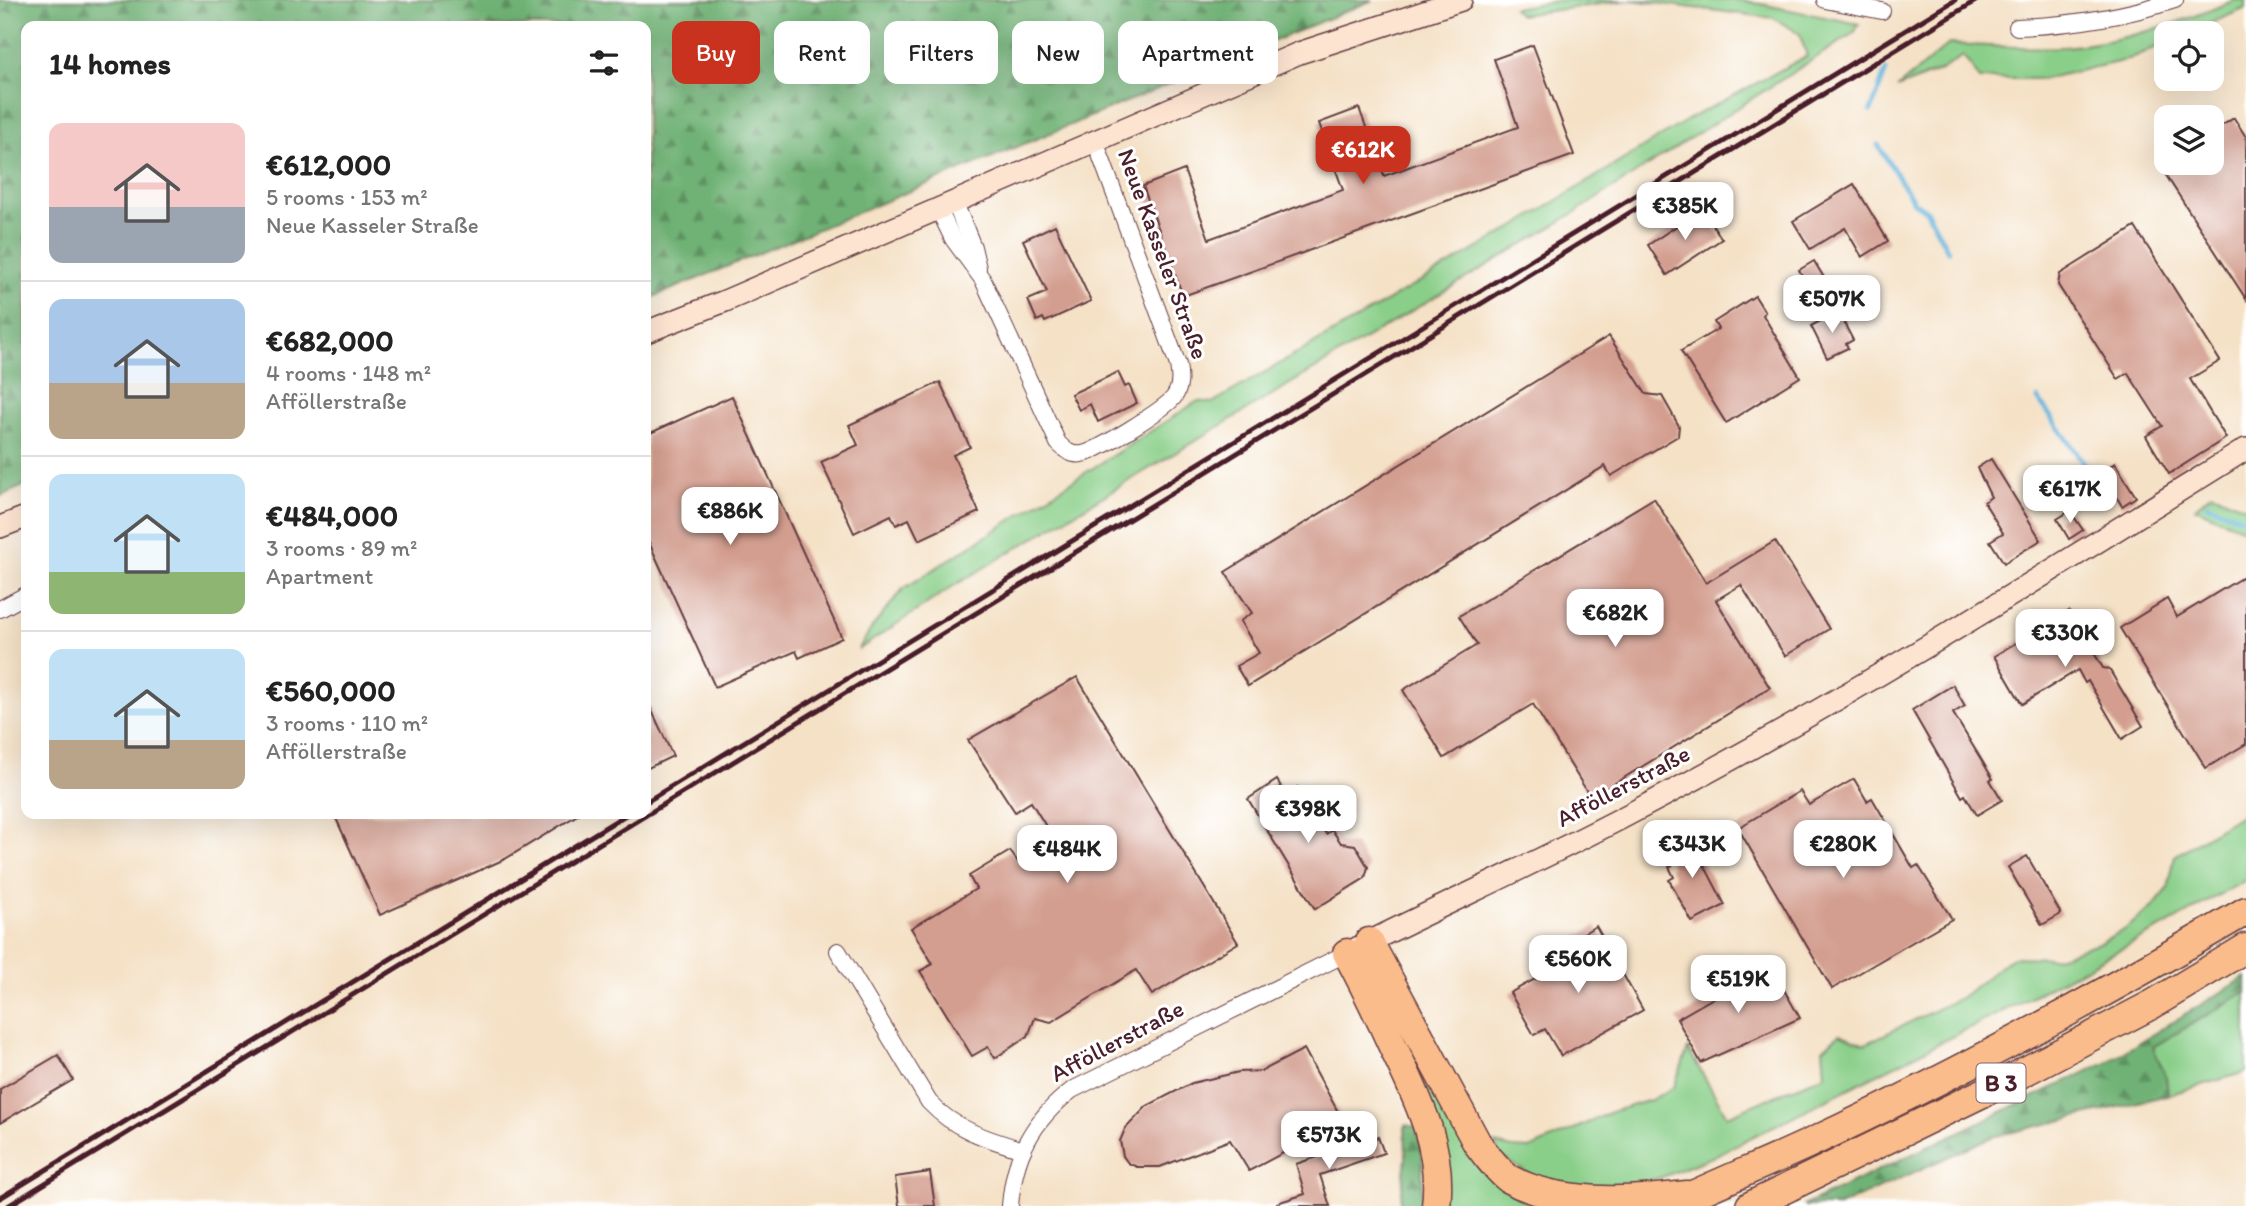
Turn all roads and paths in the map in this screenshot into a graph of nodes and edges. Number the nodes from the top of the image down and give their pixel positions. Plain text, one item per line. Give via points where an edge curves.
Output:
1 (1461, 0) edge
2 (1825, 0) edge
3 (2175, 0) edge
4 (1882, 11) dead end
5 (2017, 27) dead end
6 (1095, 141) junction
7 (947, 206) junction
8 (651, 330) edge
9 (2246, 449) edge
10 (21, 519) edge
11 (0, 527) edge
12 (21, 598) edge
13 (0, 609) edge
14 (2246, 911) edge
15 (1358, 947) junction
16 (2246, 948) edge
17 (838, 951) dead end
18 (1023, 1150) junction
19 (1681, 1200) edge
20 (1010, 1206) edge
21 (1436, 1206) edge
22 (1750, 1206) edge

1 - 6 main road, Neue Kasseler Straße via 1300,53
2 - 4 street
3 - 5 street via 2108,18
6 - 7 main road, Neue Kasseler Straße
6 - 7 street, Neue Kasseler Straße via 1178,365 1179,387 1163,407 1092,451 1074,455 1058,443 980,274 953,239
7 - 8 main road, Neue Kasseler Straße
9 - 15 main road, Afföllerstraße via 1925,647 1682,786
10 - 11 main road
12 - 13 street
14 - 19 highway, B 3 via 1940,1079
15 - 18 street, Afföllerstraße via 1072,1090 1041,1119
15 - 19 highway via 1477,1143 1511,1180 1545,1198 1580,1204
15 - 21 highway via 1429,1127 1436,1164
16 - 22 highway, B 3 via 2153,1004 2011,1079
17 - 18 street via 929,1102 972,1133
18 - 20 street, Afföllerstraße via 1011,1186

